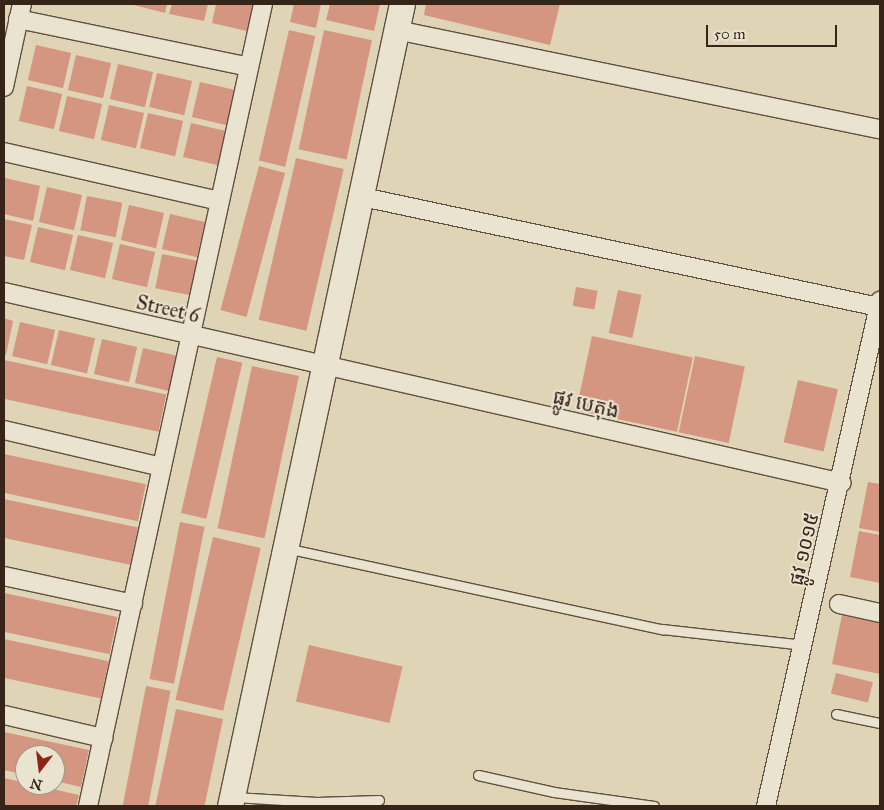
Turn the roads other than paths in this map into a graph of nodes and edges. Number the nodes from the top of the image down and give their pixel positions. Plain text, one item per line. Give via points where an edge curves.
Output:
1 (263, 4) edge
2 (402, 4) edge
3 (20, 11) edge
4 (396, 30) junction
5 (249, 67) junction
6 (4, 87) edge
7 (880, 129) edge
8 (4, 152) edge
9 (358, 196) junction
10 (220, 201) junction
11 (4, 292) edge
12 (880, 304) edge
13 (190, 336) junction
14 (322, 367) junction
15 (4, 430) edge
16 (162, 467) junction
17 (842, 483) junction
18 (284, 548) junction
19 (4, 576) edge
20 (132, 604) junction
21 (839, 604) dead end
22 (880, 613) edge
23 (804, 645) junction
24 (836, 714) dead end
25 (4, 716) edge
26 (880, 723) edge
27 (103, 738) junction
28 (478, 775) dead end
29 (378, 800) dead end
30 (231, 801) edge
31 (88, 806) edge
32 (654, 806) edge
33 (766, 806) edge

1 - 5 street
2 - 4 street
3 - 5 street
3 - 6 street
4 - 7 street
4 - 9 street
5 - 10 street
8 - 10 street
9 - 12 street
9 - 14 street
10 - 13 street
11 - 13 street, Street 6
12 - 17 street, ផ្លូវ ១០១៥
13 - 14 street, Street 6
13 - 16 street
14 - 17 street, ផ្លូវ បេតុង
14 - 18 street
15 - 16 street
16 - 20 street
17 - 23 street, ផ្លូវ ១០១៥
18 - 23 lane via 662,629
18 - 30 street
19 - 20 street
20 - 27 street
21 - 22 street
23 - 33 street, ផ្លូវ ១០១៥
24 - 26 lane
25 - 27 street
27 - 31 street
28 - 32 lane via 554,792
29 - 30 lane

